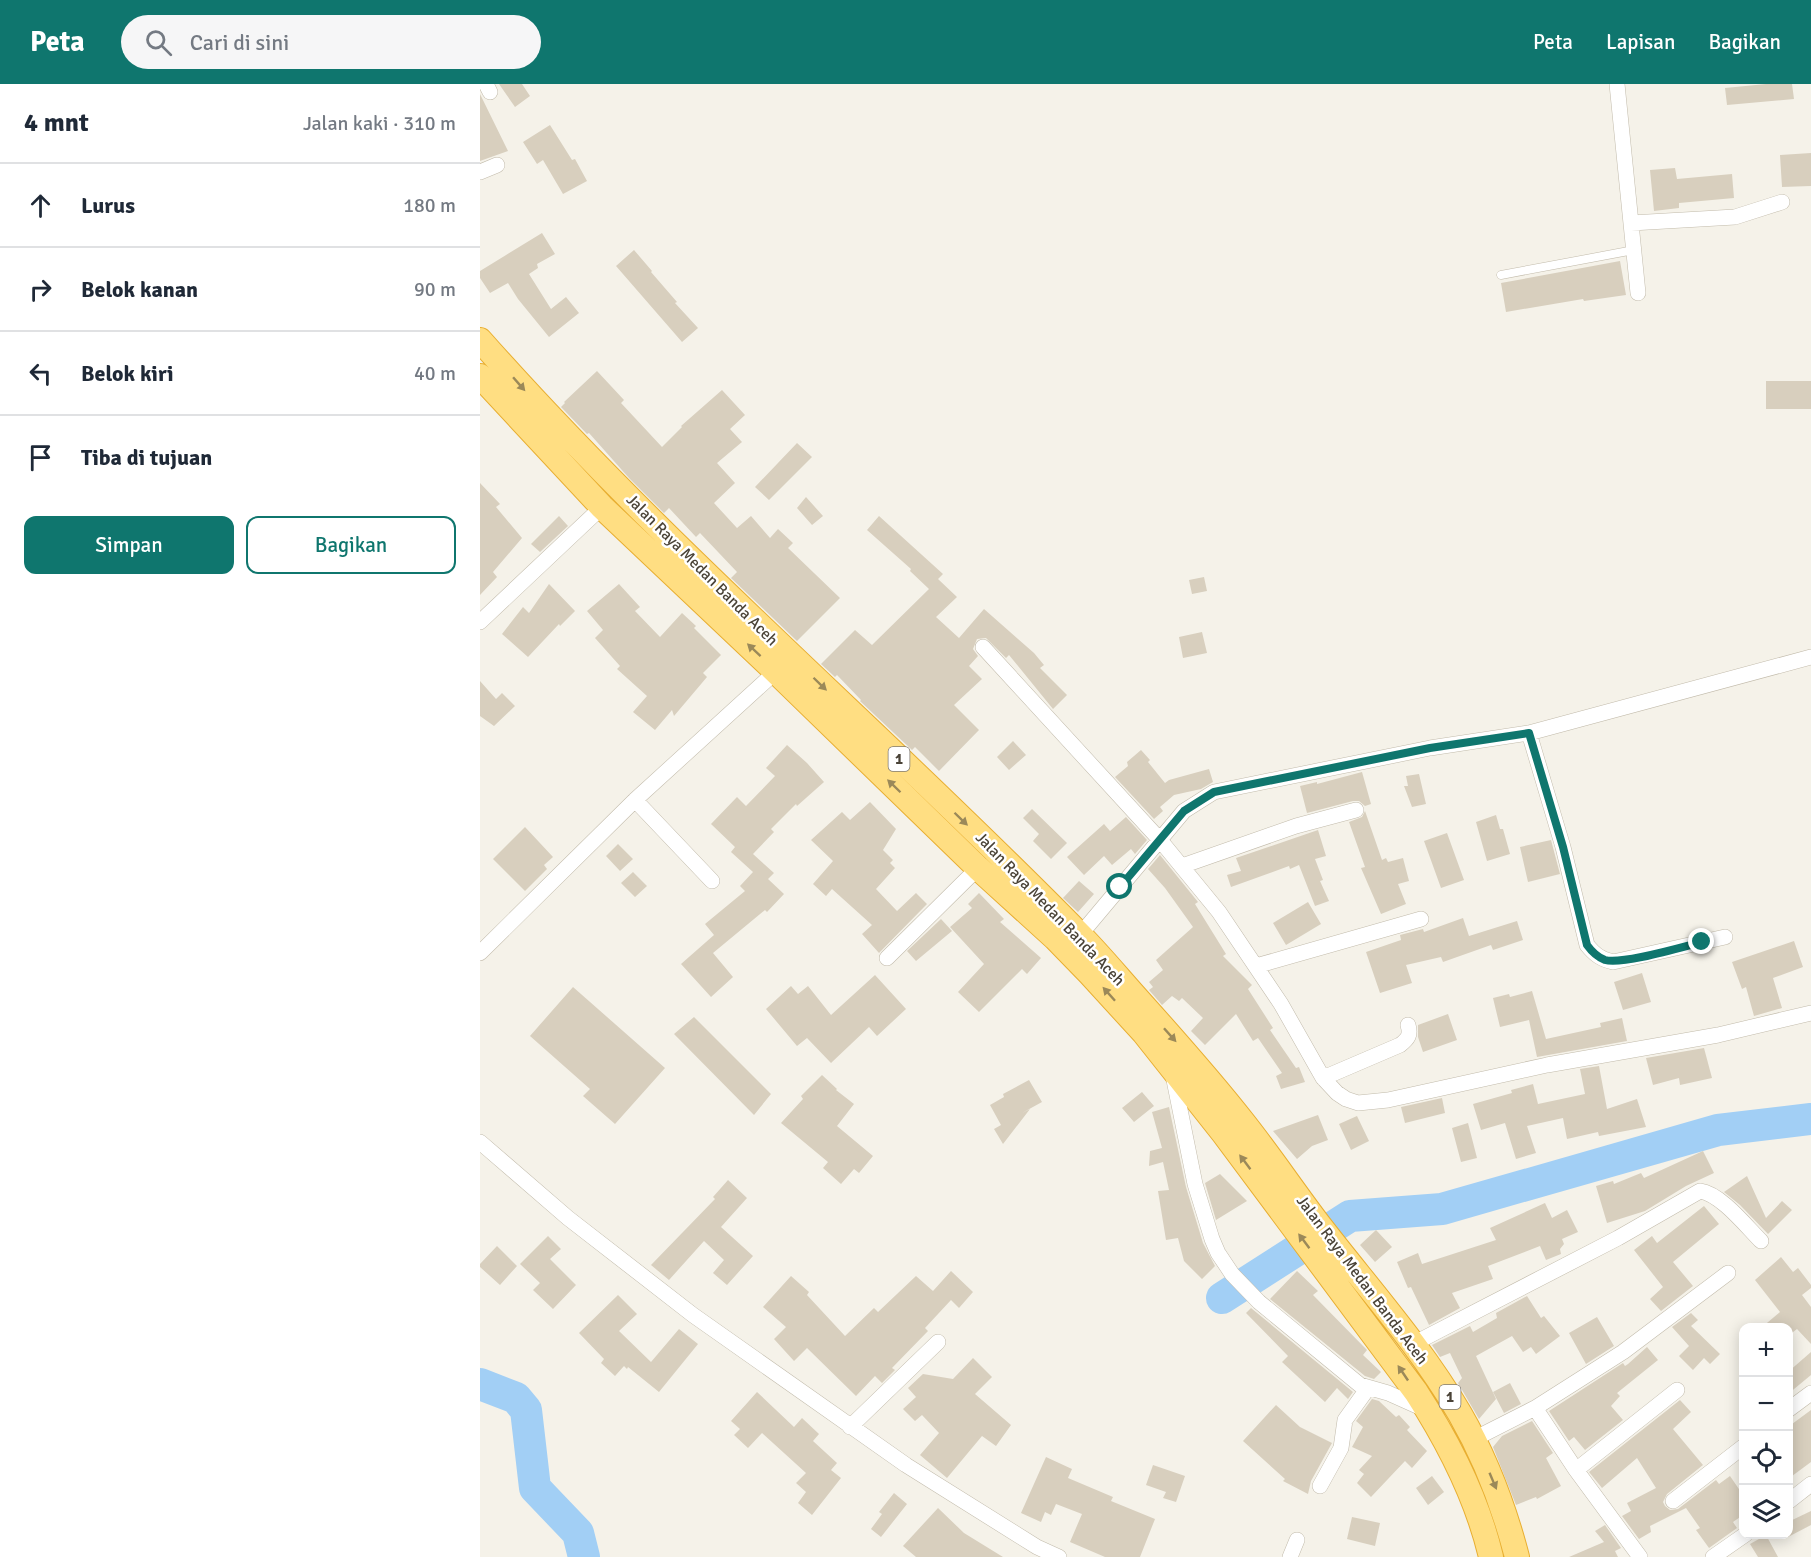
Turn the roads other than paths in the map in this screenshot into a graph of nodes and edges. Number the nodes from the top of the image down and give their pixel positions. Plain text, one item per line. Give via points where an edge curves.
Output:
1 (1617, 84) edge
2 (497, 165) dead end
3 (480, 172) edge
4 (1782, 202) dead end
5 (1631, 223) junction
6 (1634, 250) junction
7 (1501, 275) dead end
8 (1638, 293) dead end
9 (480, 340) edge
10 (480, 376) edge
11 (574, 460) junction
12 (602, 507) junction
13 (480, 622) edge
14 (983, 647) dead end
15 (1811, 657) edge
16 (784, 664) junction
17 (1529, 733) junction
18 (635, 800) junction
19 (1356, 810) dead end
20 (1160, 840) junction
21 (1182, 866) junction
22 (978, 868) junction
23 (712, 881) dead end
24 (1421, 919) dead end
25 (1080, 935) junction
26 (1725, 937) dead end
27 (480, 953) edge
28 (886, 958) dead end
29 (1256, 966) junction
30 (1136, 1011) junction
31 (1811, 1013) edge
32 (1408, 1025) dead end
33 (1172, 1069) junction
34 (1323, 1078) junction
35 (480, 1142) edge
36 (1289, 1202) junction
37 (1761, 1241) dead end
38 (1337, 1266) junction
39 (1728, 1273) dead end
40 (938, 1342) dead end
41 (1413, 1344) junction
42 (1368, 1388) junction
43 (1677, 1390) dead end
44 (1811, 1393) edge
45 (1793, 1406) edge
46 (1535, 1408) junction
47 (1429, 1412) junction
48 (850, 1427) junction
49 (1474, 1439) junction
50 (1739, 1449) edge
51 (1576, 1470) junction
52 (1811, 1484) edge
53 (1320, 1486) dead end
54 (1793, 1498) edge
55 (1673, 1501) dead end
56 (1739, 1539) edge
57 (1297, 1540) dead end
58 (1059, 1557) edge
59 (1290, 1557) edge
60 (1491, 1557) edge
61 (1517, 1557) edge
62 (1640, 1557) edge
63 (1713, 1557) edge

1 - 5 street
2 - 3 street
4 - 5 street via 1735,217
5 - 6 street
6 - 7 lane
6 - 8 street
9 -> 11 highway, Jalan Raya Medan Banda Aceh / 1
10 - 11 highway, Jalan Raya Medan Banda Aceh / 1
11 - 12 highway, Jalan Raya Medan Banda Aceh / 1
11 - 16 highway, Jalan Raya Medan Banda Aceh / 1
12 - 13 street
16 -> 12 highway, Jalan Raya Medan Banda Aceh / 1
14 - 20 street
15 - 17 street
16 - 18 street
22 -> 16 highway, Jalan Raya Medan Banda Aceh / 1
16 -> 25 highway, Jalan Raya Medan Banda Aceh / 1
17 - 20 street via 1430,748 1214,792 1184,811
17 - 26 street via 1592,952 1613,962
18 - 23 street
18 - 27 street
19 - 21 street via 1296,826
20 - 21 street
20 - 25 street
21 - 29 street
22 - 28 street
30 -> 22 highway, Jalan Raya Medan Banda Aceh / 1
24 - 29 street
25 - 30 highway, Jalan Raya Medan Banda Aceh / 1
29 - 34 street
30 - 33 highway, Jalan Raya Medan Banda Aceh / 1
30 -> 36 highway, Jalan Raya Medan Banda Aceh / 1 via 1195,1063 1238,1115
31 - 34 street via 1371,1103 1346,1099
32 - 34 street via 1410,1032 1400,1045
36 -> 33 highway, Jalan Raya Medan Banda Aceh / 1 via 1224,1134
33 - 42 street via 1195,1184 1218,1253 1259,1302 1354,1381
35 - 48 street via 568,1218 693,1315
36 - 38 highway, Jalan Raya Medan Banda Aceh / 1
37 - 41 street via 1720,1201 1700,1191
38 - 41 highway, Jalan Raya Medan Banda Aceh / 1
47 -> 38 highway, Jalan Raya Medan Banda Aceh / 1
39 - 46 street via 1623,1352
40 - 48 street
41 - 49 highway, Jalan Raya Medan Banda Aceh / 1
42 - 47 street
42 - 53 street via 1345,1420 1341,1448
43 - 51 street
44 - 45 street
46 - 49 street
46 - 51 street
47 - 60 highway, Jalan Raya Medan Banda Aceh / 1 via 1471,1495
48 - 58 street via 970,1506
49 -> 61 highway, Jalan Raya Medan Banda Aceh / 1 via 1503,1505
50 - 55 street
51 - 62 street
52 - 54 street
56 - 63 street
57 - 59 street

